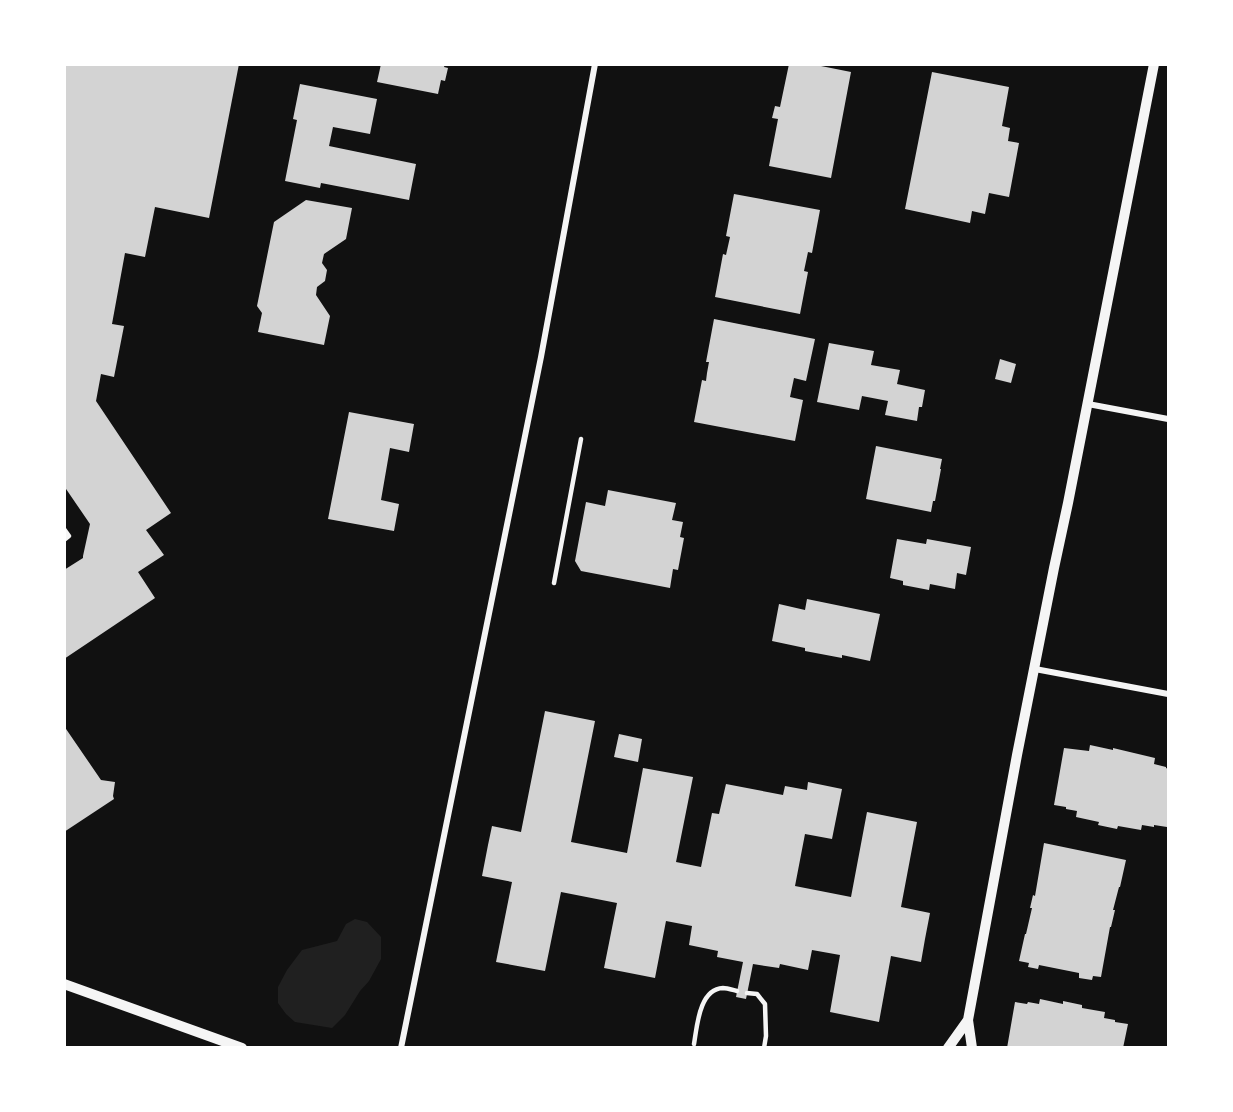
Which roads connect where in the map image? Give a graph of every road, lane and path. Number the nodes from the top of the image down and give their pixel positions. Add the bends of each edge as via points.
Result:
1 (595, 64) edge
2 (1154, 64) edge
3 (1088, 404) junction
4 (1168, 419) edge
5 (581, 439) dead end
6 (64, 529) edge
7 (64, 540) edge
8 (554, 583) dead end
9 (1035, 669) junction
10 (1168, 694) edge
11 (64, 984) edge
12 (737, 991) dead end
13 (747, 993) dead end
14 (968, 1020) junction
15 (694, 1044) dead end
16 (242, 1047) edge
17 (401, 1047) edge
18 (764, 1047) edge
19 (948, 1047) edge
20 (972, 1047) edge

1 - 17 street via 541,357
2 - 3 street
3 - 4 street
3 - 9 street
5 - 8 lane
6 - 7 lane via 69,536
9 - 10 street
9 - 14 street
11 - 16 street
12 - 15 lane via 721,988 710,993 702,1003
13 - 18 lane via 757,994 765,1004
14 - 19 street
14 - 20 street

